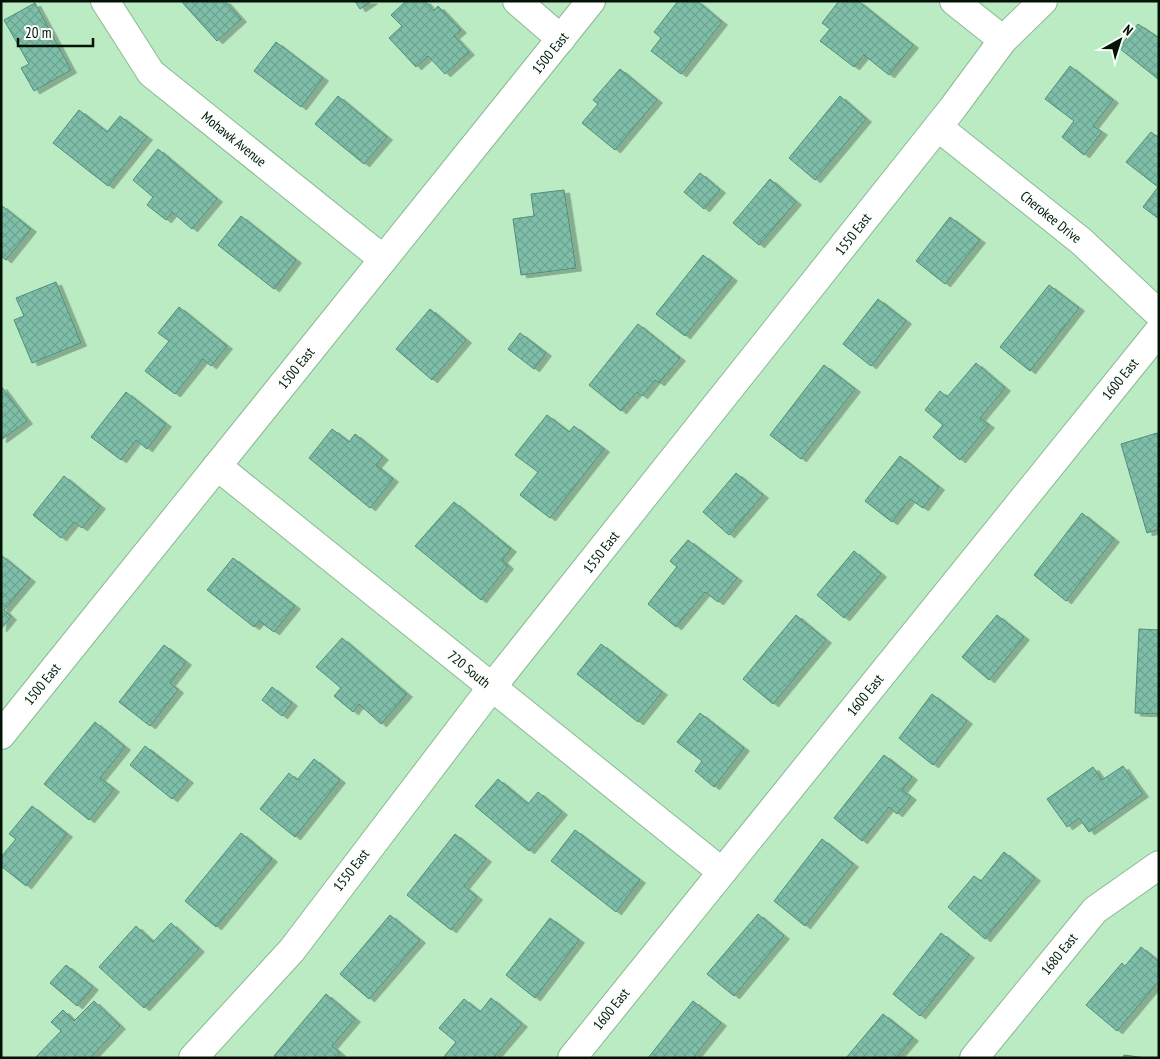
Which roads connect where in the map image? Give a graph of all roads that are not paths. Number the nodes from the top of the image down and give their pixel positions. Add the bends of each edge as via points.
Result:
1 (105, 1) edge
2 (517, 1) edge
3 (592, 1) edge
4 (954, 1) edge
5 (1042, 1) edge
6 (561, 40) junction
7 (1004, 40) junction
8 (938, 127) junction
9 (382, 259) junction
10 (1159, 314) edge
11 (1159, 331) edge
12 (217, 466) junction
13 (492, 687) junction
14 (3, 729) edge
15 (1159, 865) edge
16 (722, 872) junction
17 (193, 1058) edge
18 (572, 1058) edge
19 (974, 1058) edge

1 - 9 street, Mohawk Avenue via 152,73
2 - 6 street
3 - 6 street, 1500 East
4 - 7 street
5 - 7 street, 1550 East
6 - 9 street, 1500 East
7 - 8 street, 1550 East
8 - 10 street, Cherokee Drive via 1081,241
8 - 13 street, 1550 East
9 - 12 street, 1500 East
11 - 16 street, 1600 East
12 - 13 street, 720 South
12 - 14 street, 1500 East
13 - 16 street, 720 South
13 - 17 street, 1550 East via 292,950
15 - 19 street, 1680 East via 1095,910
16 - 18 street, 1600 East

